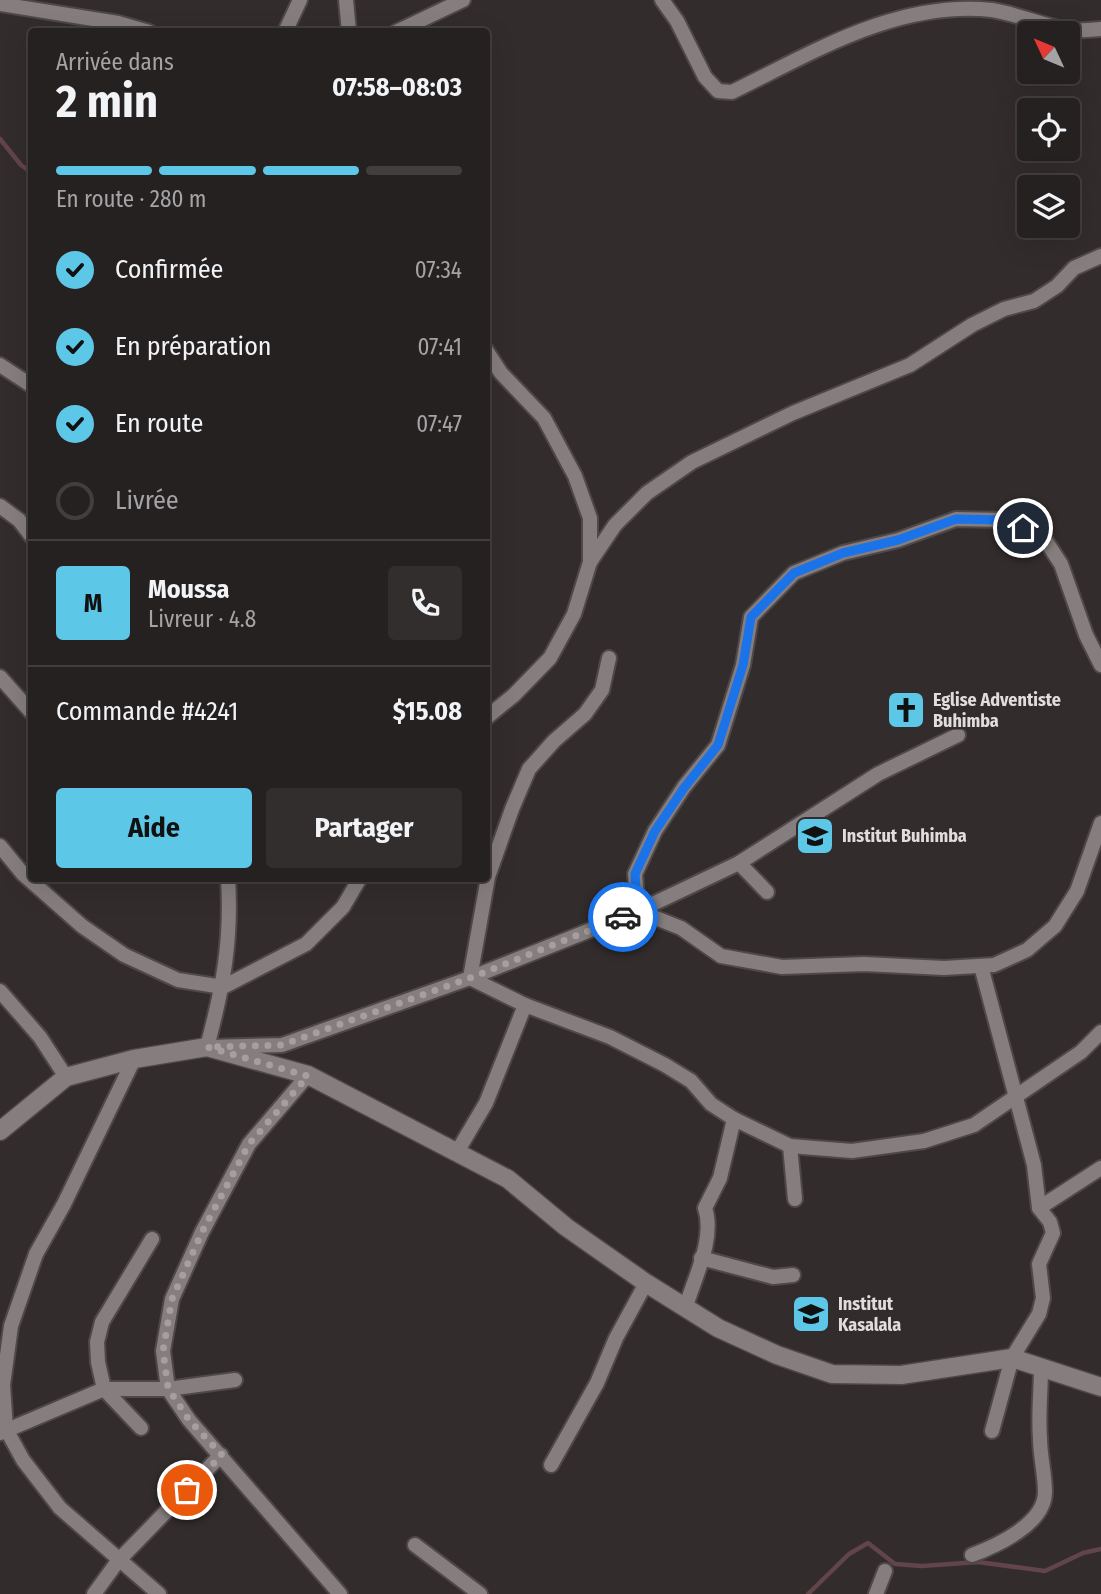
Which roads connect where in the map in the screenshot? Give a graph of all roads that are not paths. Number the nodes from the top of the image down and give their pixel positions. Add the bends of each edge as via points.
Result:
1 (300, 0) edge
2 (346, 0) edge
3 (463, 0) edge
4 (662, 0) edge
5 (1, 8) edge
6 (135, 28) edge
7 (287, 28) edge
8 (349, 28) edge
9 (404, 28) edge
10 (1101, 29) edge
11 (1101, 256) edge
12 (490, 356) edge
13 (0, 365) edge
14 (28, 383) edge
15 (0, 506) edge
16 (28, 532) edge
17 (590, 562) junction
18 (609, 658) dead end
19 (1101, 665) edge
20 (0, 677) edge
21 (28, 708) edge
22 (490, 715) edge
23 (958, 735) dead end
24 (1101, 823) edge
25 (0, 845) edge
26 (739, 863) junction
27 (27, 870) edge
28 (490, 872) edge
29 (39, 882) edge
30 (228, 882) edge
31 (358, 882) edge
32 (487, 882) edge
33 (767, 892) dead end
34 (638, 911) junction
35 (981, 966) junction
36 (470, 978) junction
37 (223, 987) junction
38 (0, 991) edge
39 (525, 1006) junction
40 (1101, 1032) edge
41 (207, 1047) junction
42 (134, 1059) junction
43 (308, 1076) junction
44 (66, 1077) junction
45 (1016, 1098) junction
46 (734, 1119) junction
47 (0, 1131) edge
48 (790, 1146) junction
49 (457, 1152) junction
50 (1101, 1168) edge
51 (795, 1199) dead end
52 (1040, 1209) junction
53 (152, 1239) dead end
54 (701, 1258) junction
55 (793, 1275) dead end
56 (646, 1283) junction
57 (686, 1306) junction
58 (1012, 1358) junction
59 (1041, 1368) junction
60 (235, 1380) dead end
61 (1101, 1387) edge
62 (168, 1388) junction
63 (104, 1389) junction
64 (141, 1428) dead end
65 (3, 1431) edge
66 (992, 1431) dead end
67 (222, 1455) junction
68 (551, 1465) dead end
69 (415, 1545) dead end
70 (972, 1555) dead end
71 (118, 1561) junction
72 (886, 1571) dead end
73 (94, 1594) edge
74 (159, 1594) edge
75 (340, 1594) edge
76 (481, 1594) edge
77 (876, 1594) edge

1 - 7 street
2 - 8 street
3 - 9 street
4 - 10 street via 705,77 718,91 732,93 853,33 902,16 962,8 992,10 1070,30
5 - 6 street
11 - 17 street via 1074,268 1034,301 972,325 910,365 793,413 692,462 647,493 615,525
12 - 17 street via 544,418 575,476 590,518
13 - 14 street
15 - 16 street
17 - 22 street via 574,614 550,658
18 - 28 street via 602,690 586,714 529,769
19 - 34 street via 1061,564 1042,536 1004,520 956,519 794,573 751,617 743,665 718,745 655,831 635,874
20 - 21 street
23 - 26 street via 878,774
24 - 35 street via 1077,891 1055,926 1027,950
25 - 27 street
26 - 33 street
26 - 34 street
29 - 37 street via 82,926 124,955 178,980
30 - 37 street via 230,927
31 - 37 street via 343,907 306,943
32 - 36 street
34 - 35 street via 681,928 722,956 782,967
34 - 36 street
35 - 45 street
36 - 39 street
36 - 41 street via 282,1045
37 - 41 street
38 - 44 street via 40,1037
39 - 46 street via 610,1037 665,1065
39 - 49 street via 486,1103
40 - 45 street via 1081,1052
41 - 42 street
41 - 43 street
42 - 44 street
42 - 65 street via 36,1254 11,1326
43 - 49 street
43 - 62 street via 249,1144 202,1232 172,1299 163,1351
44 - 47 street
45 - 48 street via 974,1125 924,1141 852,1151
45 - 52 street
46 - 48 street
46 - 54 street via 720,1178 705,1208 708,1217
48 - 51 street
49 - 56 street via 508,1179
50 - 52 street
52 - 58 street via 1053,1233 1039,1264 1043,1298 1039,1314
53 - 63 street via 102,1322 97,1362
54 - 55 street via 773,1277
54 - 57 street
56 - 57 street
56 - 68 street
57 - 58 street via 718,1328 832,1374 901,1375
58 - 59 street
58 - 66 street
59 - 61 street
59 - 70 street via 1045,1495 1030,1522 1016,1534
60 - 62 street
62 - 63 street
62 - 67 street via 189,1420
63 - 64 street
63 - 65 street
65 - 71 street via 60,1508
67 - 71 street
67 - 75 street
69 - 76 street
71 - 73 street
71 - 74 street
72 - 77 street

